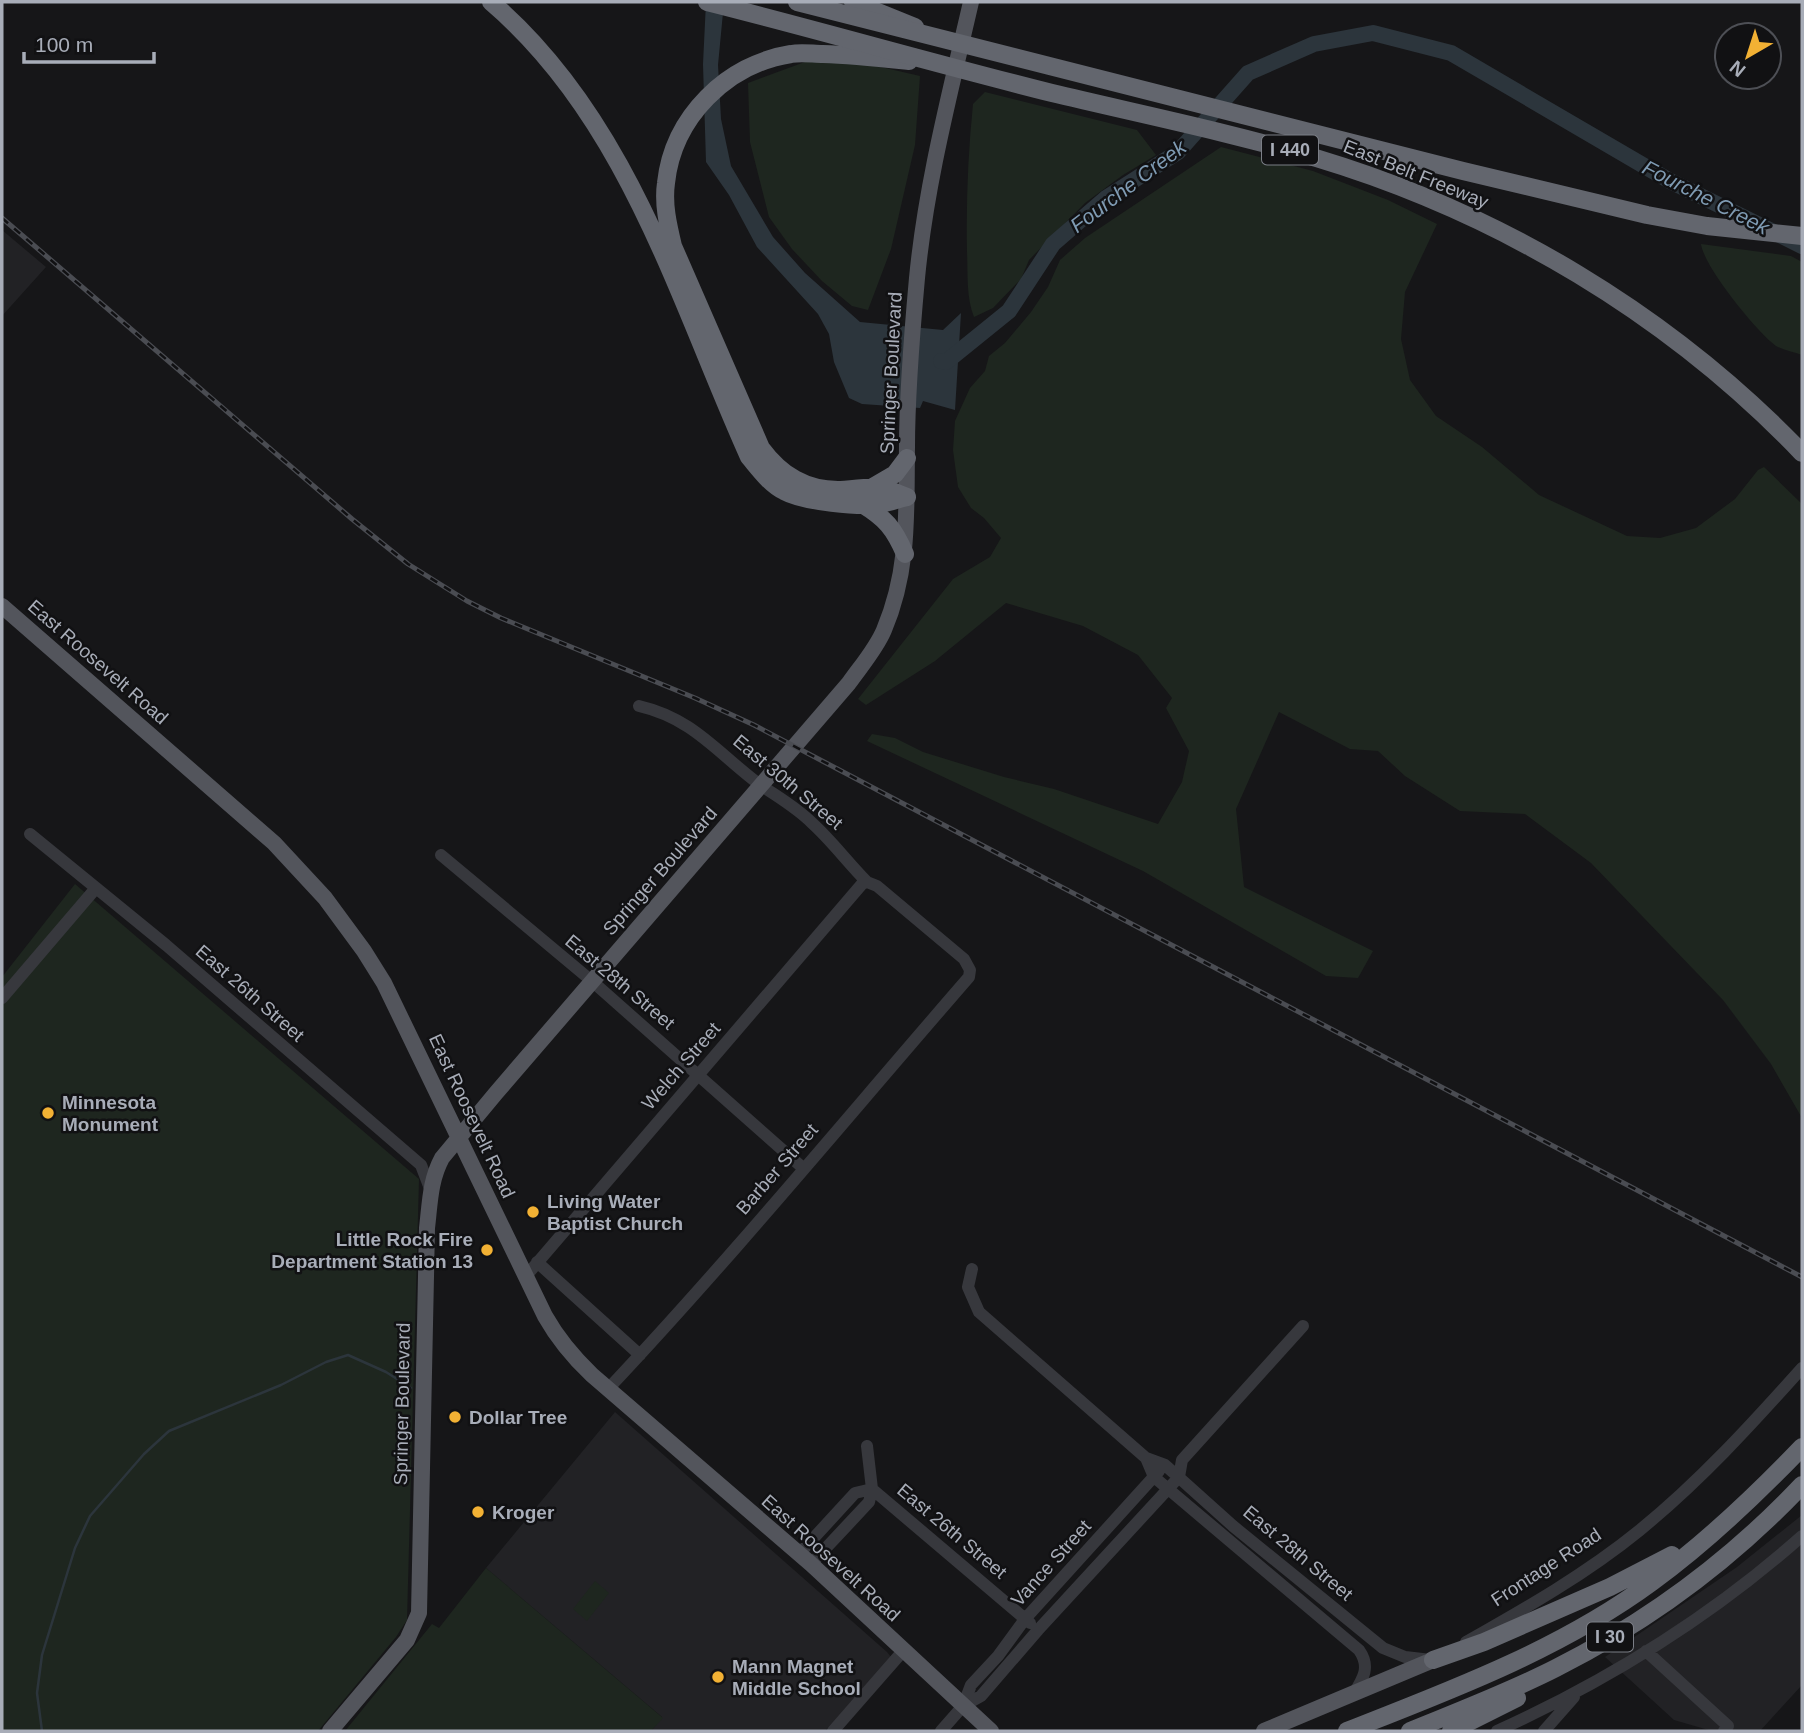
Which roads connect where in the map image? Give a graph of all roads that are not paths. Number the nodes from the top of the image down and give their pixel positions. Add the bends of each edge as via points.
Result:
1 (491, 2) edge
2 (707, 2) edge
3 (797, 2) edge
4 (853, 2) edge
5 (971, 2) edge
6 (944, 39) junction
7 (937, 63) junction
8 (1797, 234) edge
9 (907, 451) junction
10 (1802, 453) edge
11 (788, 485) junction
12 (867, 496) junction
13 (907, 496) junction
14 (905, 554) junction
15 (2, 606) edge
16 (639, 706) dead end
17 (762, 785) junction
18 (30, 834) dead end
19 (441, 855) dead end
20 (867, 882) junction
21 (96, 888) junction
22 (970, 970) joint
23 (593, 982) junction
24 (2, 998) edge
25 (699, 1076) junction
26 (459, 1137) junction
27 (803, 1168) junction
28 (431, 1191) junction
29 (537, 1262) junction
30 (972, 1269) dead end
31 (526, 1276) junction
32 (1303, 1326) dead end
33 (640, 1355) junction
34 (1802, 1368) edge
35 (608, 1389) junction
36 (866, 1446) dead end
37 (1802, 1447) edge
38 (1146, 1458) junction
39 (1182, 1460) junction
40 (1165, 1465) junction
41 (1154, 1477) junction
42 (1179, 1477) junction
43 (1802, 1485) edge
44 (872, 1489) junction
45 (1168, 1489) junction
46 (1715, 1532) junction
47 (1802, 1536) edge
48 (805, 1560) junction
49 (1026, 1619) junction
50 (1038, 1630) junction
51 (903, 1651) junction
52 (1646, 1651) junction
53 (1587, 1652) junction
54 (1433, 1660) junction
55 (1580, 1689) junction
56 (1353, 1696) junction
57 (963, 1706) junction
58 (1515, 1728) edge
59 (1726, 1729) edge
60 (330, 1731) edge
61 (833, 1731) edge
62 (941, 1731) edge
63 (991, 1731) edge
64 (1264, 1731) edge
65 (1347, 1731) edge
66 (1410, 1731) edge
67 (1451, 1731) edge
68 (1497, 1731) edge
69 (1544, 1731) edge

1 - 11 highway via 552,63 588,110 646,216 749,457 766,477
2 - 7 highway, East Belt Freeway / I 440, bridge
3 - 6 highway, East Belt Freeway / I 440, bridge
4 - 6 highway, bridge
5 - 9 main road, Springer Boulevard via 930,187 917,277
6 - 8 highway, East Belt Freeway / I 440, bridge via 1647,215
7 - 10 highway, East Belt Freeway / I 440, bridge via 1293,151 1456,210 1571,270 1667,335 1732,386
7 - 11 highway, bridge via 793,53 759,62 734,74 706,98 672,151 665,211 673,246 761,448
9 - 12 highway via 895,474
9 - 13 main road, Springer Boulevard
11 - 12 highway via 818,502
12 - 13 highway via 879,504
12 - 14 highway via 896,533
13 - 14 main road, Springer Boulevard
14 - 17 main road, Springer Boulevard via 892,607 877,642 849,683
15 - 26 main road, East Roosevelt Road via 274,843 325,898 391,995
16 - 17 street, East 30th Street via 667,714 701,734
17 - 20 street, East 30th Street via 810,820
17 - 23 main road, Springer Boulevard
18 - 21 street, East 26th Street
19 - 23 street, East 28th Street
20 - 22 street, East 30th Street via 964,959
20 - 25 street, Welch Street
21 - 24 street
21 - 28 street, East 26th Street via 421,1165
22 - 27 street, Barber Street via 969,977
23 - 25 street, East 28th Street
23 - 26 main road, Springer Boulevard
25 - 27 street, East 28th Street
25 - 29 street, Welch Street
26 - 28 main road, Springer Boulevard via 437,1168
26 - 31 main road, East Roosevelt Road
27 - 33 street, Barber Street
28 - 60 main road, Springer Boulevard via 419,1613 407,1640
29 - 31 street, Welch Street
29 - 33 street
30 - 38 street, East 28th Street via 968,1287 979,1312
31 - 35 main road, East Roosevelt Road via 556,1336
32 - 39 street
33 - 35 street, Barber Street
34 - 54 street, Frontage Road via 1716,1462 1638,1531 1550,1593
35 - 48 main road, East Roosevelt Road
36 - 44 street
37 - 46 highway, I 30
38 - 40 street, East 28th Street
38 - 41 street, East 28th Street
39 - 40 street
39 - 42 street
40 - 41 street, Vance Street
40 - 42 street, East 28th Street
41 - 45 street, East 28th Street
41 - 49 street, Vance Street
42 - 45 street, Vance Street
42 - 54 street, East 28th Street via 1373,1641 1394,1653
43 - 53 highway, I 30 via 1711,1569
44 - 48 street via 869,1502
44 - 49 street, East 26th Street
45 - 50 street, Vance Street
45 - 56 street, East 28th Street via 1359,1650 1366,1666
46 - 54 highway via 1610,1587 1484,1643
46 - 65 highway, I 30 via 1651,1583 1566,1634 1479,1678
47 - 52 street via 1745,1583
48 - 51 main road, East Roosevelt Road
49 - 50 street, East 26th Street
49 - 57 street, Vance Street via 971,1685
50 - 57 street, Vance Street via 981,1696
51 - 57 main road, East Roosevelt Road
51 - 61 street
52 - 55 street
52 - 59 street
53 - 66 highway, I 30
53 - 67 highway via 1521,1695
54 - 56 main road, Frontage Road
55 - 58 street
55 - 69 street
56 - 64 main road, Frontage Road
57 - 62 street, Vance Street
57 - 63 main road, East Roosevelt Road
58 - 68 street

